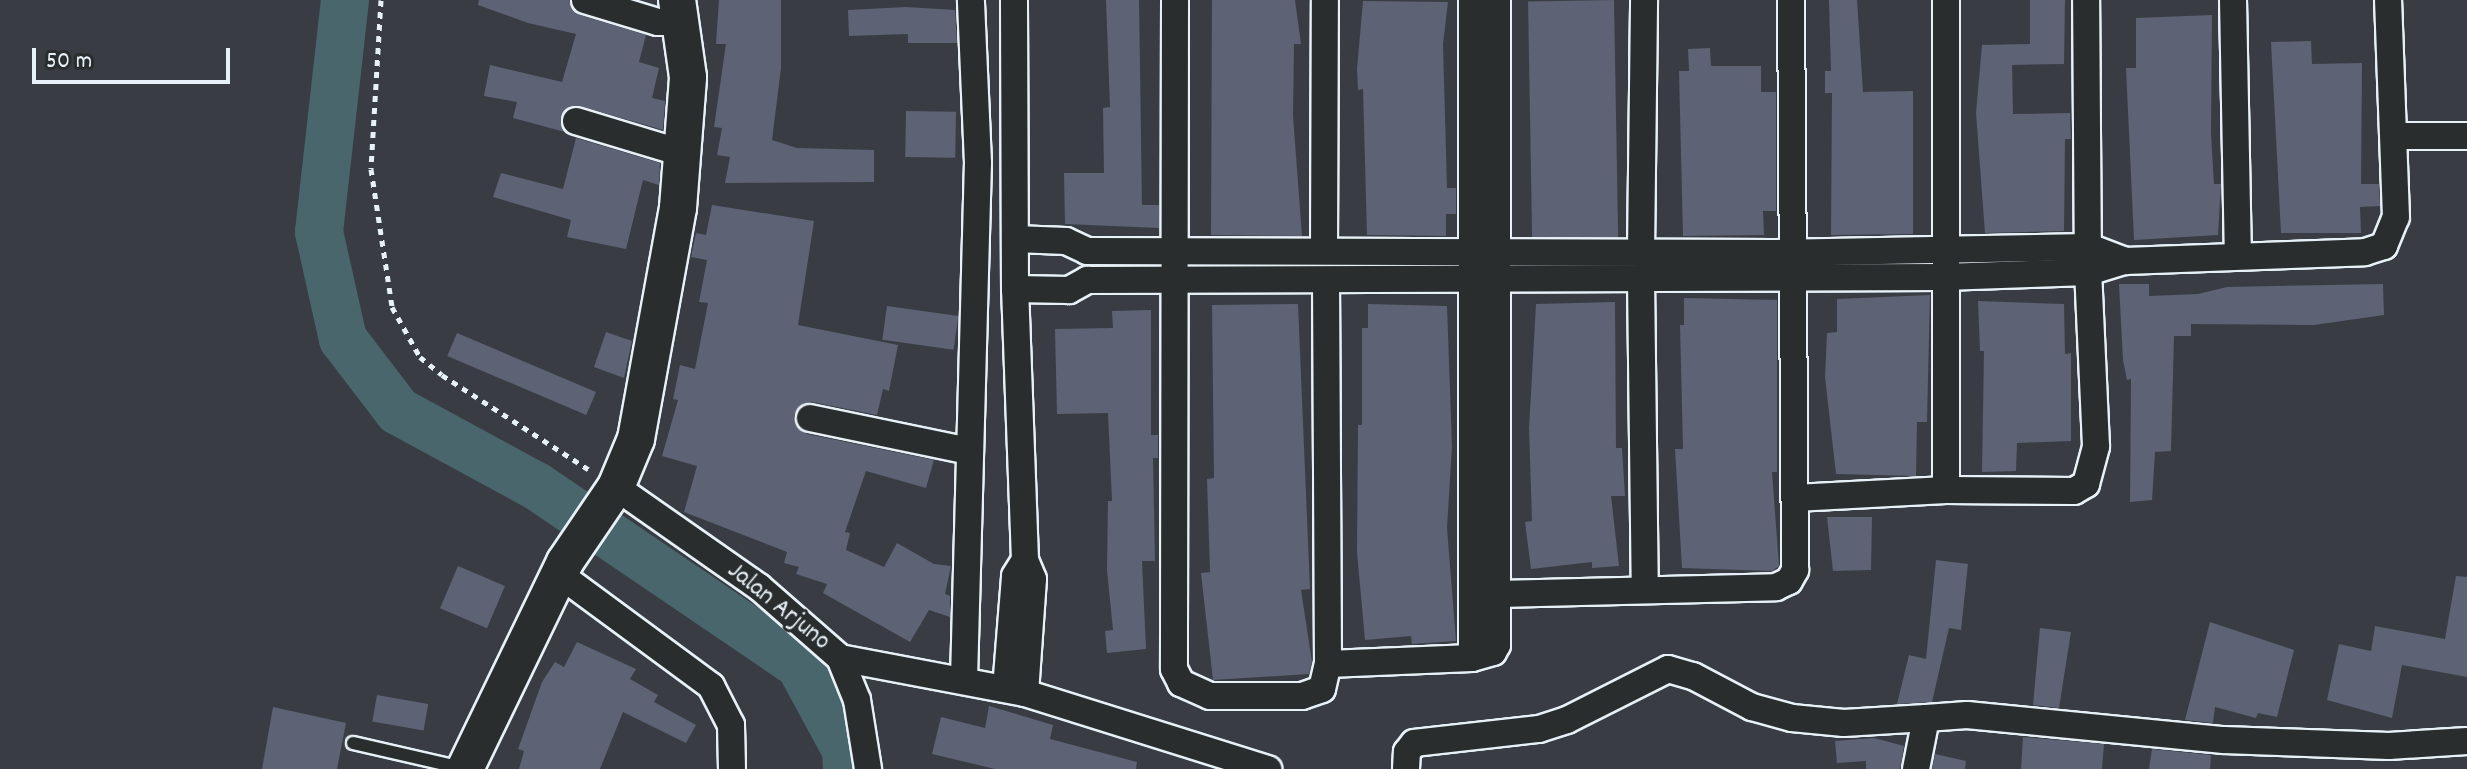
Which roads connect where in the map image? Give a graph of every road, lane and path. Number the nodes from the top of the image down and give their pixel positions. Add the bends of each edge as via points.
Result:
1 (381, 0) edge
2 (585, 0) edge
3 (971, 0) edge
4 (1014, 0) edge
5 (1175, 0) edge
6 (1325, 0) edge
7 (1472, 0) edge
8 (1497, 0) edge
9 (1644, 0) edge
10 (1791, 0) edge
11 (1946, 0) edge
12 (2086, 0) edge
13 (2233, 0) edge
14 (2388, 0) edge
15 (680, 11) edge
16 (576, 121) dead end
17 (2395, 136) junction
18 (2467, 136) edge
19 (682, 153) junction
20 (1015, 239) junction
21 (1943, 250) junction
22 (1087, 251) junction
23 (1174, 251) junction
24 (1324, 251) junction
25 (1483, 251) junction
26 (2238, 255) junction
27 (2088, 260) junction
28 (1641, 265) junction
29 (1790, 265) junction
30 (1943, 277) junction
31 (1087, 280) junction
32 (1326, 280) junction
33 (1483, 280) junction
34 (1174, 282) junction
35 (1015, 289) junction
36 (810, 418) dead end
37 (970, 451) junction
38 (1946, 490) junction
39 (612, 493) junction
40 (1795, 498) junction
41 (562, 568) junction
42 (1645, 588) junction
43 (1498, 594) junction
44 (840, 658) junction
45 (1472, 658) junction
46 (1328, 664) junction
47 (964, 679) junction
48 (1016, 691) junction
49 (1926, 718) junction
50 (2467, 741) edge
51 (353, 743) dead end
52 (465, 769) edge
53 (732, 769) edge
54 (868, 769) edge
55 (1268, 769) edge
56 (1406, 769) edge
57 (1916, 769) edge

1 - 39 path via 371,169 392,307 406,336 442,375
2 - 15 street via 658,22
3 - 37 street via 978,163
4 - 20 street
5 - 23 street
6 - 24 street
7 - 25 street
8 - 25 street
9 - 28 street
10 - 29 street
11 - 21 street
12 - 27 street
13 - 26 street
14 - 17 street
15 - 19 street via 688,77
16 - 19 street
17 - 18 street
17 - 26 street via 2396,217 2384,246 2365,252
19 - 39 street via 678,208 643,408 636,439
20 - 22 street via 1066,241
20 - 35 street
21 - 27 street
21 - 29 street
21 - 30 street
22 - 23 street
22 - 31 street
23 - 24 street
23 - 34 street
24 - 25 street
25 - 28 street
25 - 33 street
26 - 27 street
27 - 30 street
27 - 38 street via 2096,446 2086,484 2074,491
28 - 29 street
28 - 33 street
28 - 42 street
29 - 30 street
29 - 40 street
30 - 38 street
31 - 34 street
31 - 35 street via 1069,290
32 - 33 street
32 - 34 street
32 - 46 street
33 - 43 street
33 - 45 street
34 - 46 street via 1174,669 1195,693 1302,696 1322,689
35 - 48 street via 1025,560 1015,576
36 - 37 street
37 - 47 street
38 - 40 street
39 - 41 street
39 - 44 street, Jalan Arjuno via 759,587
40 - 42 street via 1795,570 1789,581 1776,587
41 - 52 street
41 - 53 street via 711,686 731,725
42 - 43 street
43 - 45 street via 1497,645 1493,652
44 - 47 street, Jalan Arjuno
44 - 54 street via 857,700
45 - 46 street
47 - 48 street, Jalan Arjuno
48 - 55 street, Jalan Arjuno
49 - 50 street via 2004,717 2224,740 2389,746
49 - 56 street via 1844,723 1792,718 1752,707 1668,669 1539,729 1414,743 1407,752
49 - 57 street
51 - 52 lane

